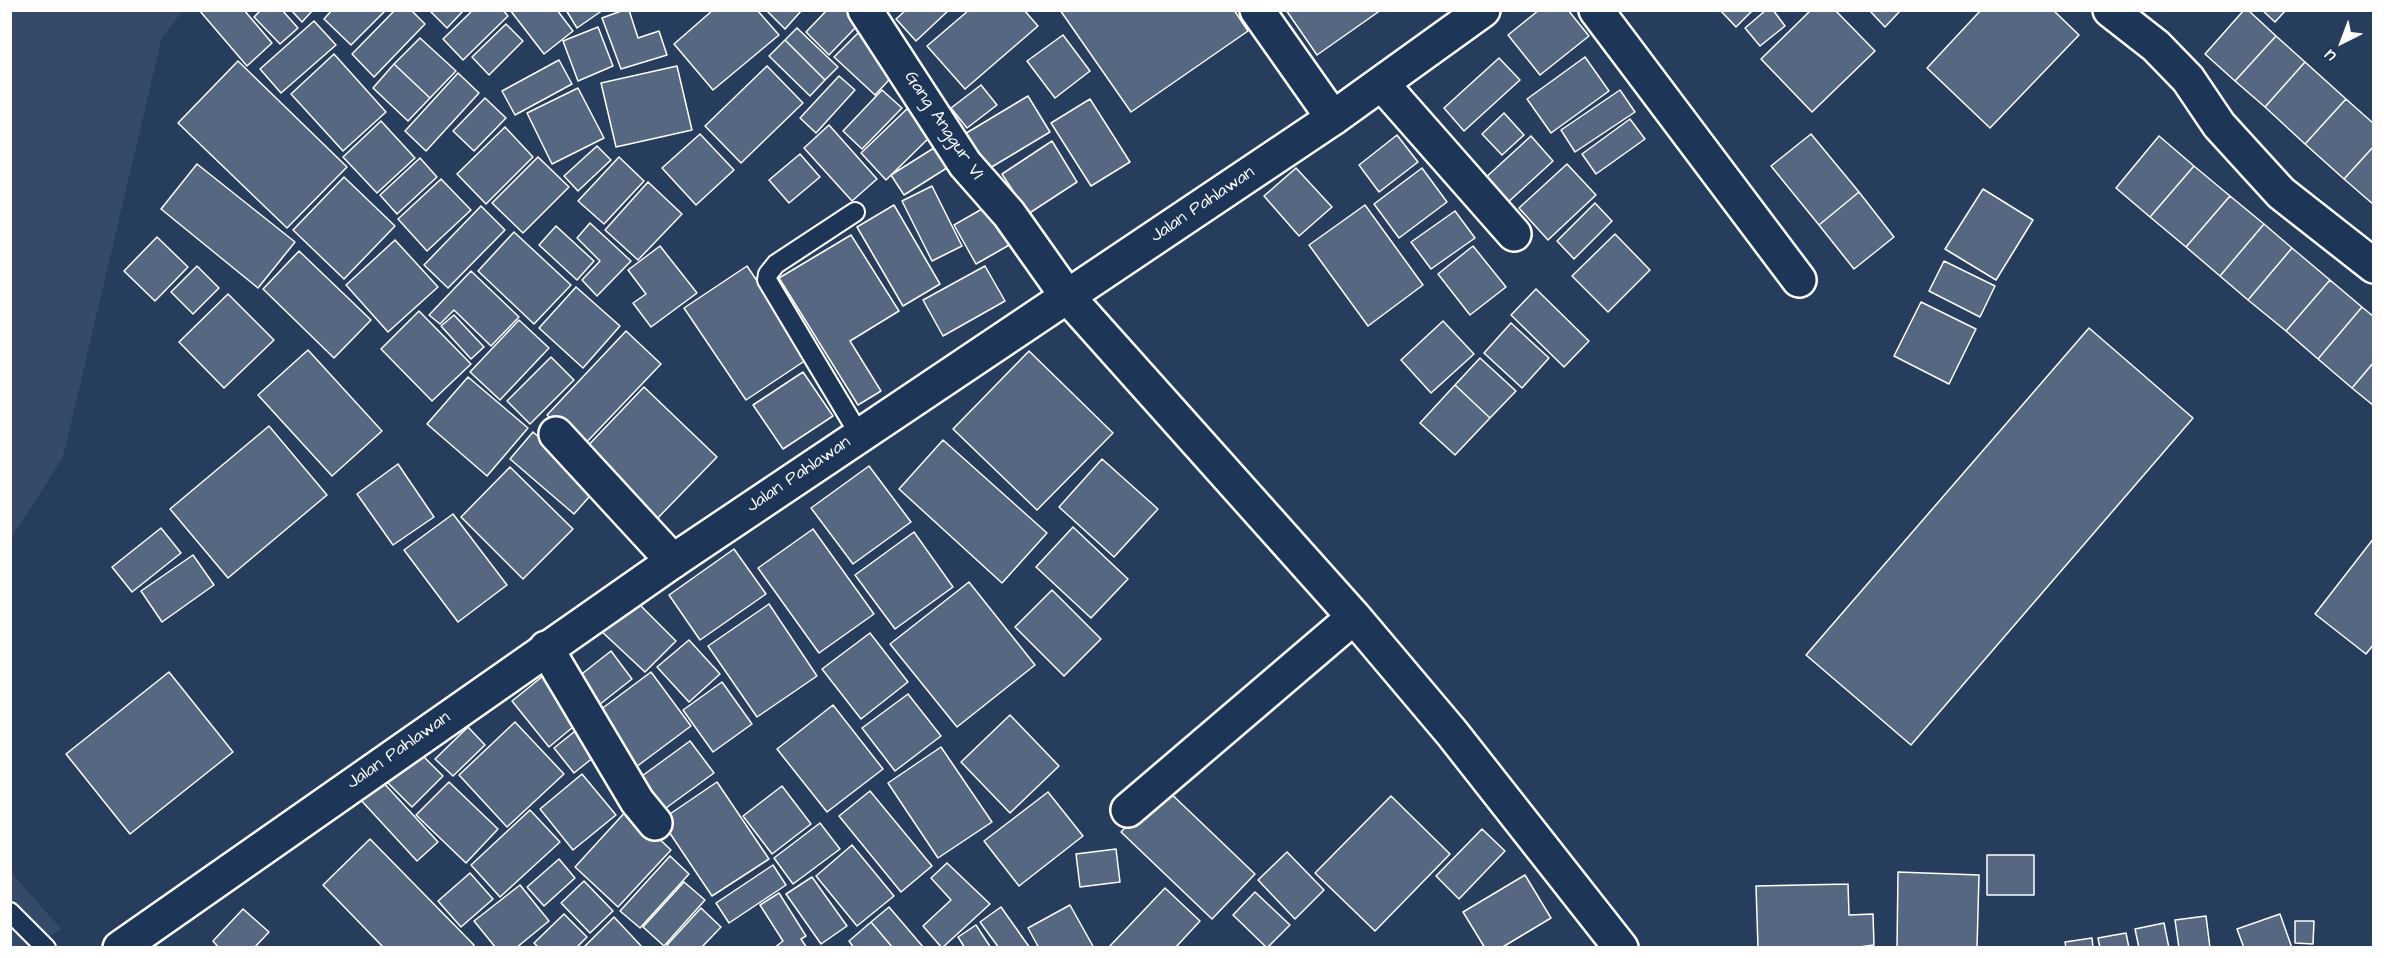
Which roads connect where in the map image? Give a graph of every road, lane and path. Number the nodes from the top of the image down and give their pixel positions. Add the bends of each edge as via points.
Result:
1 (865, 10) edge
2 (1257, 10) edge
3 (1596, 10) edge
4 (2110, 10) edge
5 (1476, 13) edge
6 (1382, 84) junction
7 (1333, 118) junction
8 (855, 212) dead end
9 (1514, 234) dead end
10 (2373, 266) edge
11 (1799, 280) dead end
12 (1067, 296) junction
13 (556, 434) dead end
14 (859, 434) junction
15 (673, 561) junction
16 (1354, 617) junction
17 (546, 648) junction
18 (1128, 810) dead end
19 (655, 823) dead end
20 (10, 912) edge
21 (46, 948) edge
22 (120, 948) edge
23 (1621, 948) edge

1 - 12 street, Gang Anggur VI via 965,164 1010,214
2 - 7 street
3 - 11 street
4 - 10 street via 2156,46 2188,79 2219,125 2281,193
5 - 6 street, Jalan Pahlawan
6 - 7 street, Jalan Pahlawan
6 - 9 street
7 - 12 street, Jalan Pahlawan
8 - 14 lane via 777,264 767,280
12 - 14 street, Jalan Pahlawan
12 - 16 street, Gang Anggur VI
13 - 15 street
14 - 15 street, Jalan Pahlawan
15 - 17 street, Jalan Pahlawan
16 - 18 street
16 - 23 street, Gang Anggur VI via 1452,733
17 - 19 street via 637,801
17 - 22 street, Jalan Pahlawan
20 - 21 lane

